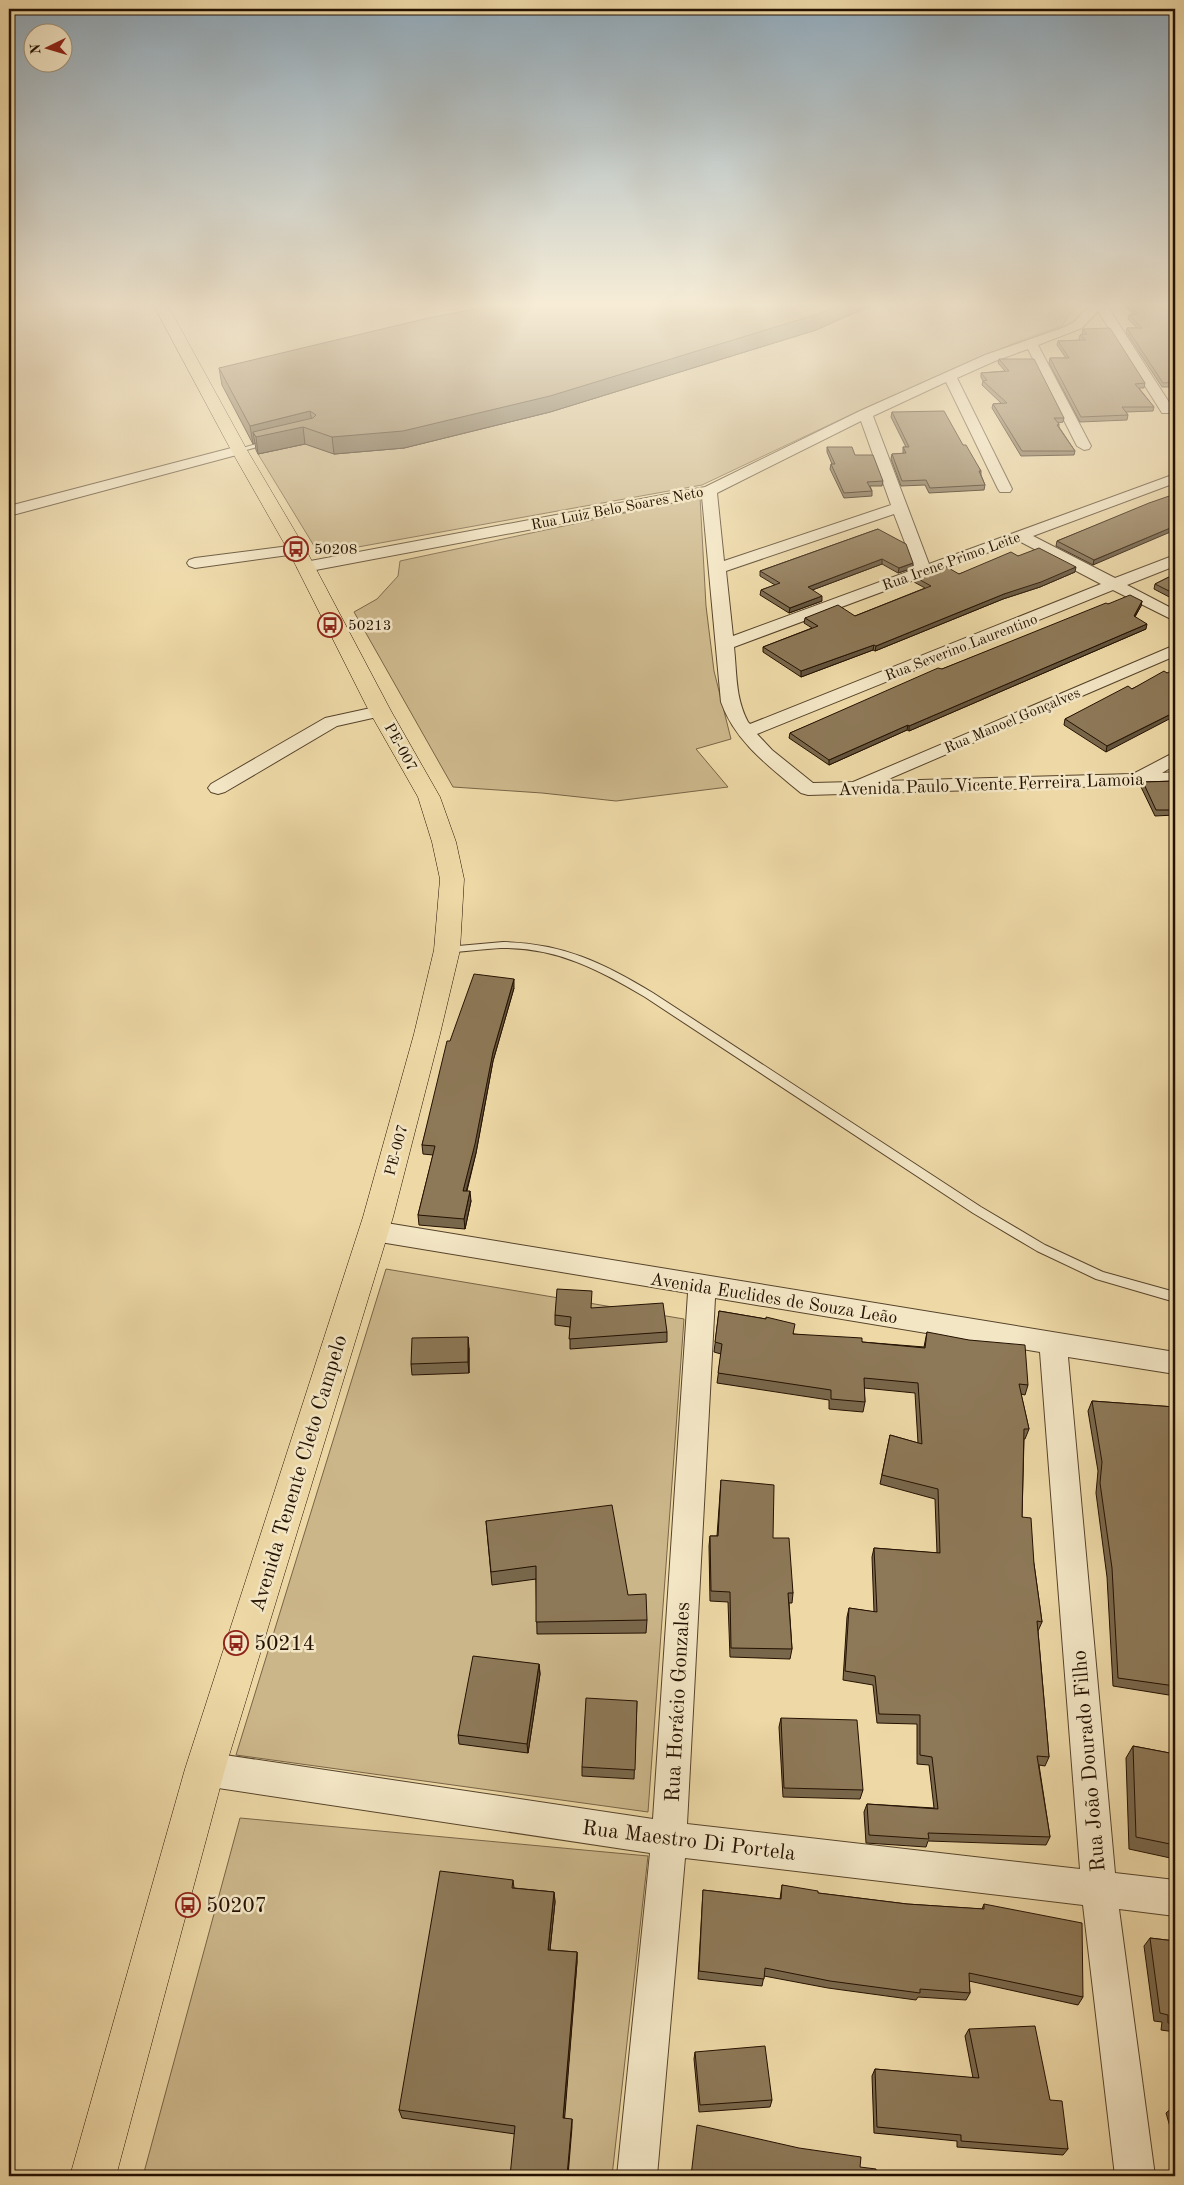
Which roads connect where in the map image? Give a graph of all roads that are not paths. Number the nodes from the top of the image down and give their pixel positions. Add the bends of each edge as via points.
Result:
1 (215, 406) edge
2 (883, 406) edge
3 (965, 406) edge
4 (1063, 406) edge
5 (1164, 406) edge
6 (1167, 410) dead end
7 (865, 414) junction
8 (276, 441) edge
9 (1084, 446) dead end
10 (239, 450) junction
11 (1175, 478) edge
12 (1005, 489) dead end
13 (709, 491) junction
14 (899, 506) junction
15 (9, 511) edge
16 (1021, 536) junction
17 (301, 559) junction
18 (1175, 560) edge
19 (195, 563) dead end
20 (716, 569) junction
21 (923, 570) junction
22 (1117, 585) junction
23 (1175, 616) edge
24 (726, 644) junction
25 (1175, 650) edge
26 (380, 711) junction
27 (746, 732) junction
28 (1175, 758) edge
29 (1175, 778) edge
30 (1133, 780) junction
31 (218, 788) dead end
32 (848, 789) junction
33 (447, 950) junction
34 (374, 1231) junction
35 (702, 1287) junction
36 (1175, 1297) edge
37 (1053, 1344) junction
38 (1175, 1363) edge
39 (205, 1770) junction
40 (669, 1839) junction
41 (1099, 1889) junction
42 (1175, 1898) edge
43 (93, 2176) edge
44 (637, 2176) edge
45 (1135, 2176) edge

1 - 10 main road, PE-007 / PE-007
2 - 7 street, Rua Luiz Belo Soares Neto
3 - 12 street
4 - 9 street
5 - 6 street
7 - 13 street, Rua Luiz Belo Soares Neto
7 - 14 street
8 - 10 lane
10 - 15 street
10 - 17 main road, PE-007 / PE-007
11 - 16 street, Rua Irene Primo Leite
13 - 17 street, Rua Luiz Belo Soares Neto
13 - 20 street
14 - 20 street
14 - 21 street
16 - 21 street, Rua Irene Primo Leite
16 - 22 street
17 - 19 street, Rua Luiz Belo Soares Neto
17 - 26 main road, PE-007 / PE-007
18 - 22 street, Rua Severino Laurentino
20 - 24 street
21 - 24 street, Rua Irene Primo Leite
22 - 23 street
22 - 27 street, Rua Severino Laurentino
24 - 27 street via 729,698
25 - 32 street, Rua Manoel Gonçalves
26 - 31 street via 331,722
26 - 33 main road, PE-007 / PE-007 via 429,797 444,842 452,880
27 - 32 street, Avenida Paulo Vicente Ferreira Lamoia via 771,759 808,789
28 - 30 street
29 - 30 street, Avenida Paulo Vicente Ferreira Lamoia
30 - 32 street, Avenida Paulo Vicente Ferreira Lamoia
33 - 34 main road, PE-007 / PE-007
33 - 36 lane via 511,945 546,947 602,966 977,1210 1041,1248 1100,1276
34 - 35 street, Avenida Euclides de Souza Leão
34 - 39 main road, Avenida Tenente Cleto Campelo / PE-007
35 - 37 street, Avenida Euclides de Souza Leão
35 - 40 street, Rua Horácio Gonzales
37 - 38 street, Avenida Euclides de Souza Leão
37 - 41 street, Rua João Dourado Filho
39 - 40 street, Rua Maestro Di Portela
39 - 43 main road, Avenida Tenente Cleto Campelo / PE-007
40 - 41 street, Rua Maestro Di Portela
40 - 44 street, Rua Horácio Gonzales
41 - 42 street, Rua Maestro Di Portela
41 - 45 street, Rua João Dourado Filho

